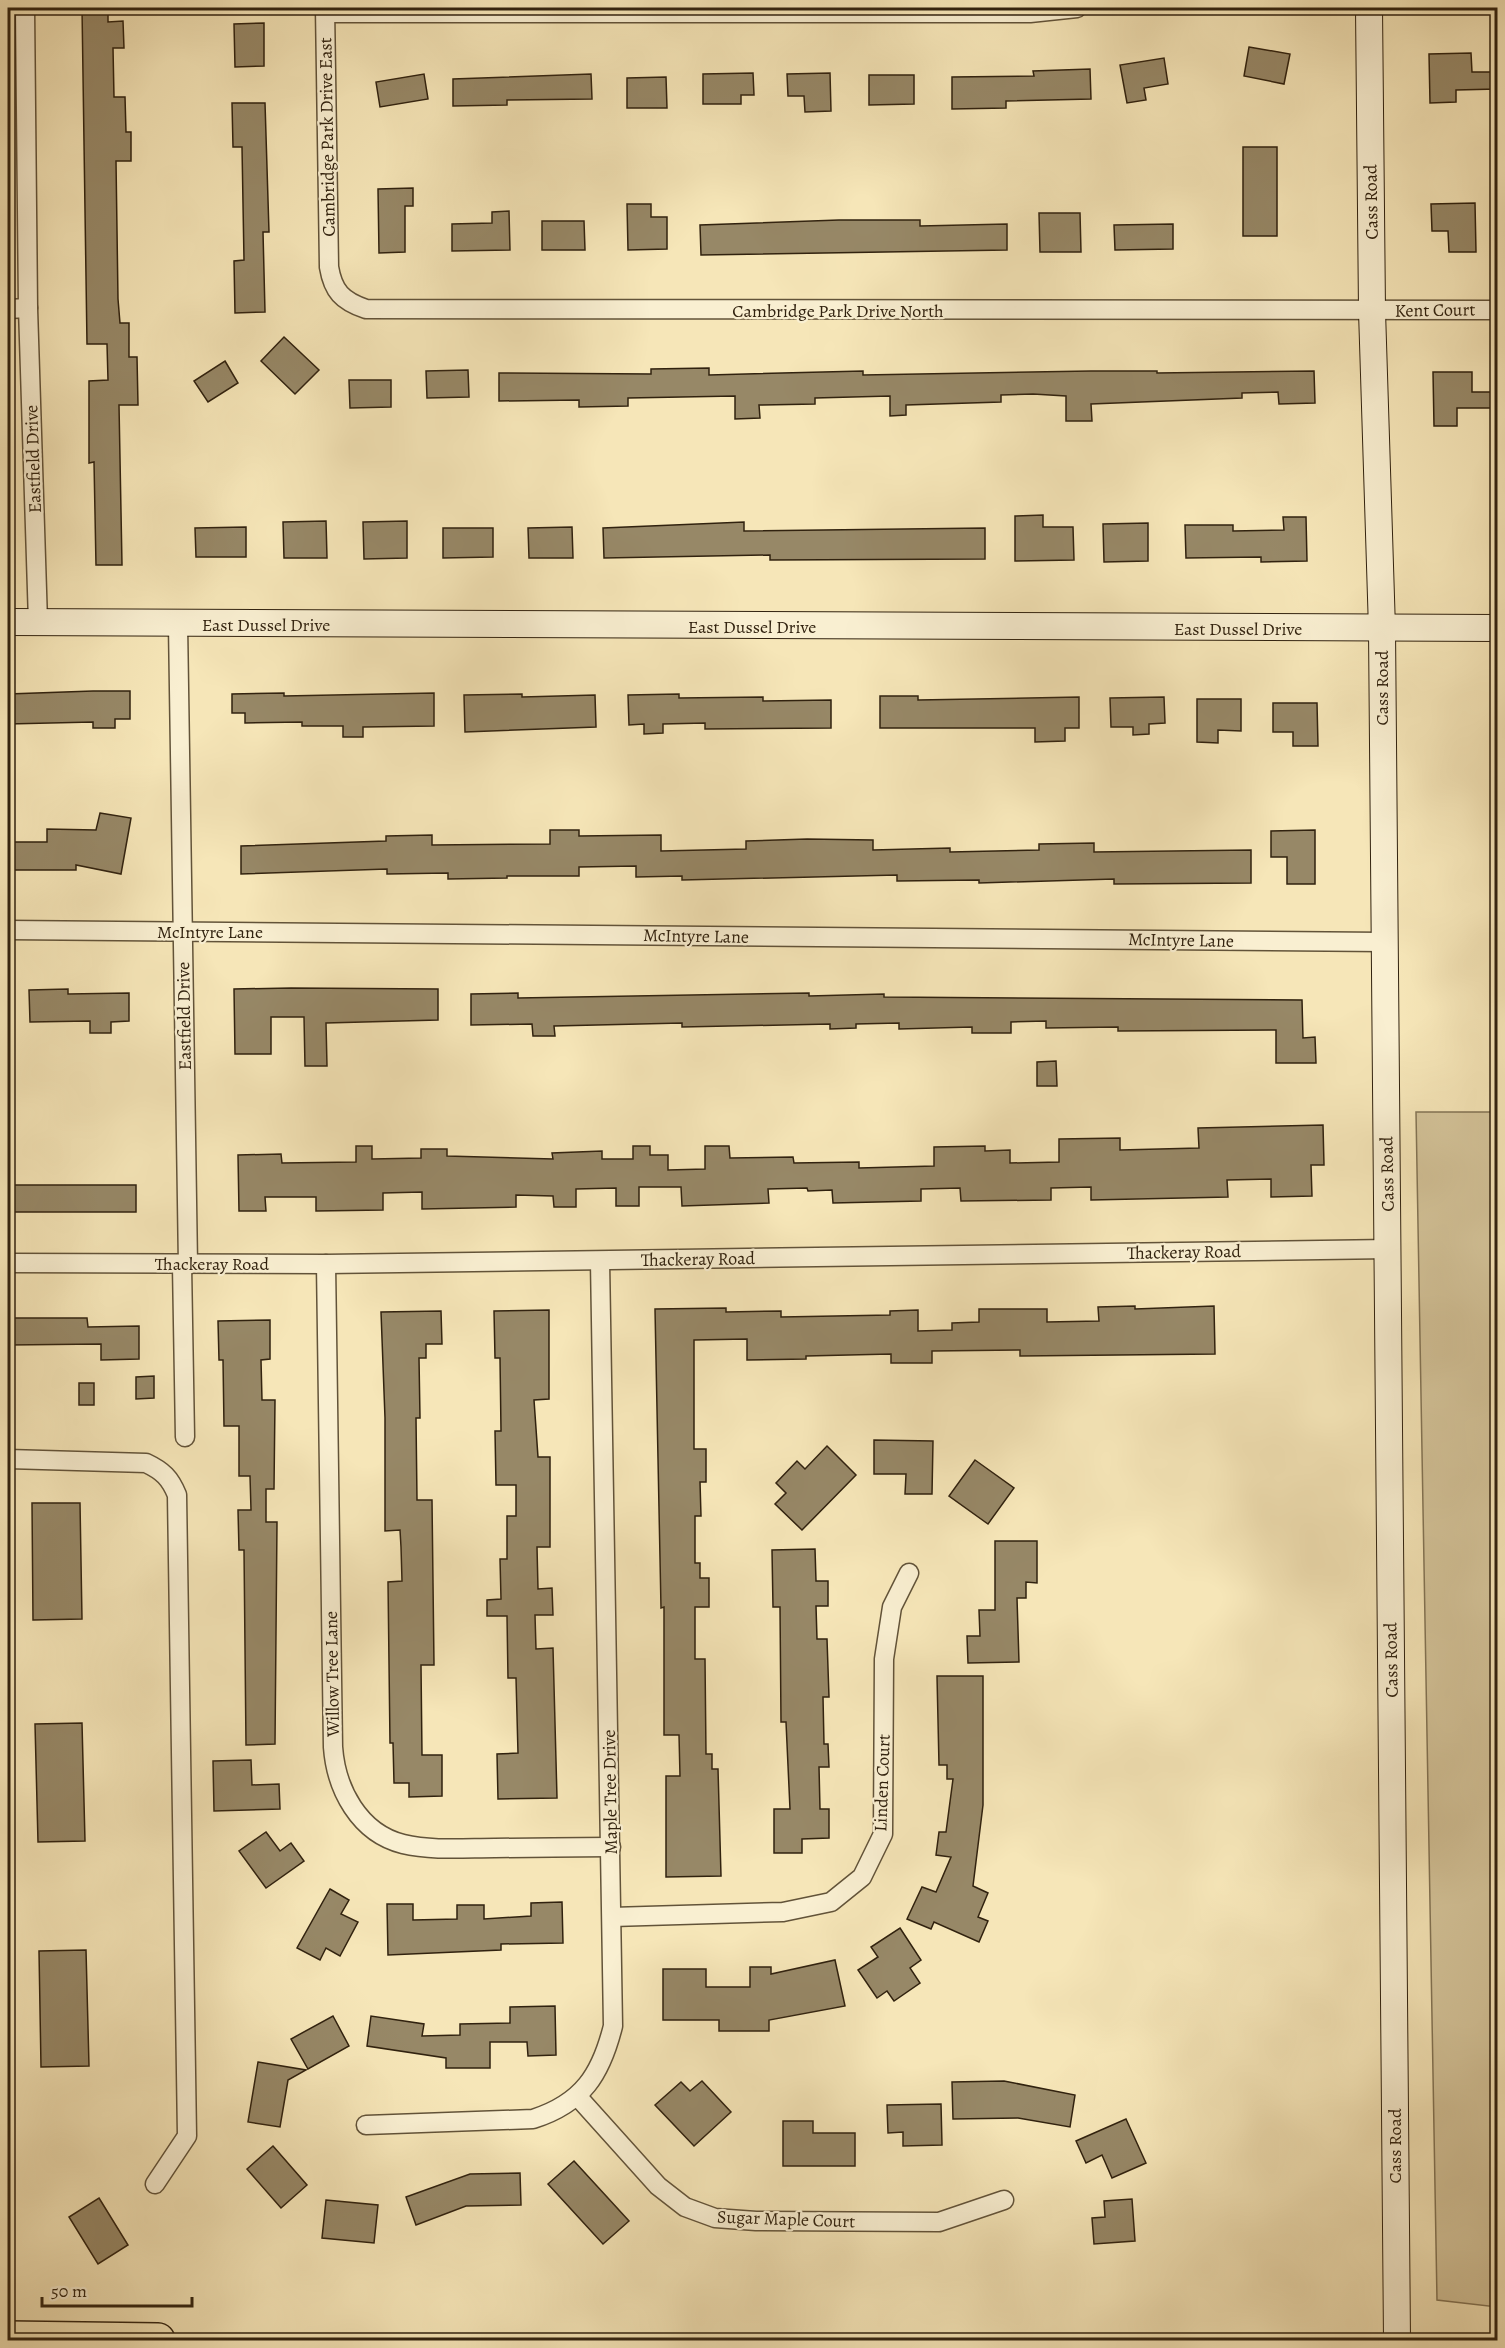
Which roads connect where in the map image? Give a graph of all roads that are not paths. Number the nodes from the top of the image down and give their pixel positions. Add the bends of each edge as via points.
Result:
1 (25, 8) edge
2 (1077, 8) edge
3 (1369, 8) edge
4 (325, 10) edge
5 (328, 267) joint
6 (8, 309) edge
7 (28, 309) junction
8 (1497, 310) edge
9 (1372, 311) junction
10 (8, 622) edge
11 (38, 622) junction
12 (178, 624) junction
13 (1497, 628) edge
14 (1382, 629) junction
15 (8, 930) edge
16 (183, 931) junction
17 (1383, 942) junction
18 (1389, 1249) junction
19 (600, 1261) junction
20 (8, 1263) edge
21 (326, 1264) junction
22 (185, 1265) junction
23 (185, 1437) dead end
24 (8, 1459) edge
25 (909, 1573) dead end
26 (611, 1847) junction
27 (612, 1917) junction
28 (578, 2097) junction
29 (366, 2126) dead end
30 (155, 2184) dead end
31 (1004, 2200) dead end
32 (8, 2338) edge
33 (158, 2340) edge
34 (1397, 2340) edge

1 - 7 street, Eastfield Drive
2 - 4 street via 1030,13
3 - 9 street, Cass Road
4 - 5 street, Cambridge Park Drive East
5 - 9 street, Cambridge Park Drive North via 332,285 350,304 383,311
6 - 7 street
7 - 11 street, Eastfield Drive
8 - 9 street, Kent Court
9 - 14 street, Cass Road
10 - 11 street, East Dussel Drive
11 - 12 street, East Dussel Drive
12 - 14 street, East Dussel Drive
12 - 16 street, Eastfield Drive
13 - 14 street, East Dussel Drive
14 - 17 street, Cass Road
15 - 16 street, McIntyre Lane
16 - 17 street, McIntyre Lane
16 - 22 street, Eastfield Drive
17 - 18 street, Cass Road
18 - 19 street, Thackeray Road
18 - 34 street, Cass Road
19 - 21 street, Thackeray Road
19 - 26 street, Maple Tree Drive
20 - 22 street, Thackeray Road
21 - 22 street, Thackeray Road
21 - 26 street, Willow Tree Lane via 333,1747 340,1788 356,1814 380,1834 403,1844 442,1848
22 - 23 street, Eastfield Drive
24 - 30 street via 146,1463 171,1480 177,1495 187,2136
25 - 27 street, Linden Court via 892,1608 884,1659 883,1834 862,1877 831,1902 783,1912
26 - 27 street, Maple Tree Drive
27 - 28 street, Maple Tree Drive via 613,2026 600,2068
28 - 29 street, Maple Tree Drive via 551,2113 533,2118
28 - 31 street, Sugar Maple Court via 658,2186 685,2207 715,2218 939,2222
32 - 33 highway

